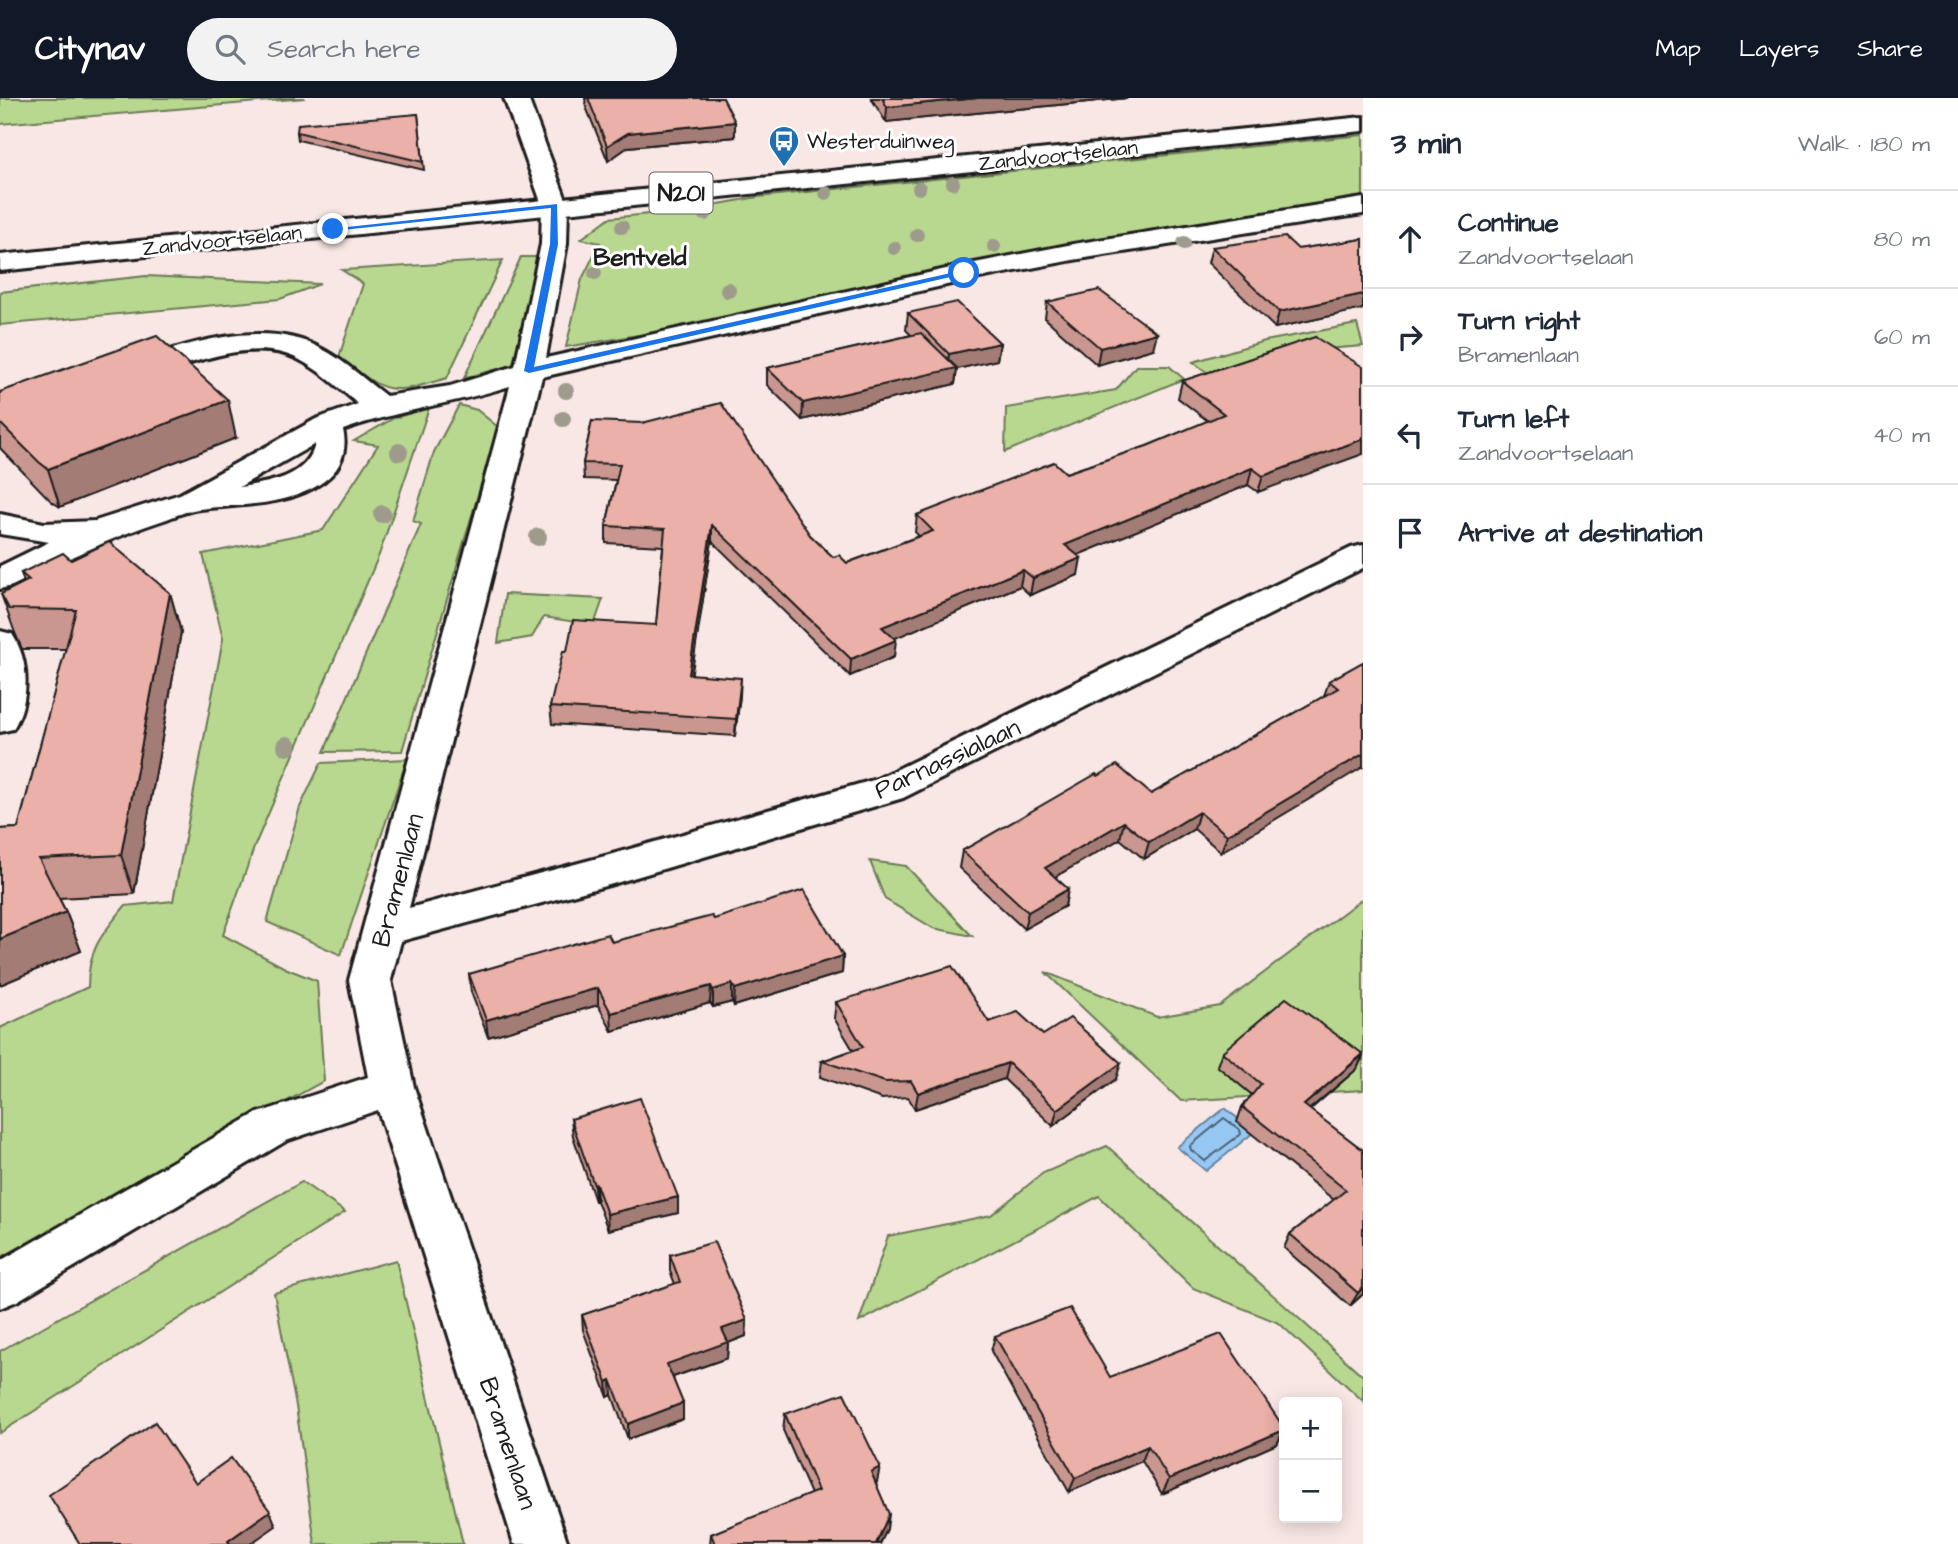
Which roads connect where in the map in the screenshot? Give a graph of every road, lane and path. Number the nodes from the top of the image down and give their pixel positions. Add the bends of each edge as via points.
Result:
1 (516, 98) edge
2 (1363, 124) edge
3 (555, 205) junction
4 (1363, 206) edge
5 (0, 263) edge
6 (529, 371) junction
7 (110, 381) edge
8 (380, 406) junction
9 (0, 524) edge
10 (105, 528) junction
11 (1363, 555) edge
12 (0, 559) edge
13 (35, 562) junction
14 (0, 579) edge
15 (0, 642) edge
16 (0, 720) edge
17 (384, 930) junction
18 (392, 1087) junction
19 (0, 1286) edge
20 (541, 1544) edge

1 - 3 street
2 - 3 street, Zandvoortselaan / N201
3 - 5 street, Zandvoortselaan / N201
3 - 6 street, Bramenlaan via 554,244
4 - 6 street via 964,273
6 - 8 street via 454,394
6 - 17 street, Bramenlaan
7 - 8 street via 217,344 260,343 304,350
8 - 10 street via 327,425 330,448 321,467 286,490 191,501
9 - 10 street via 44,533
10 - 13 street
11 - 17 street, Parnassialaan via 890,789
12 - 13 street
13 - 14 street
15 - 16 street via 8,670 8,694
17 - 18 street, Bramenlaan via 370,980
18 - 19 street via 271,1127
18 - 20 street, Bramenlaan

